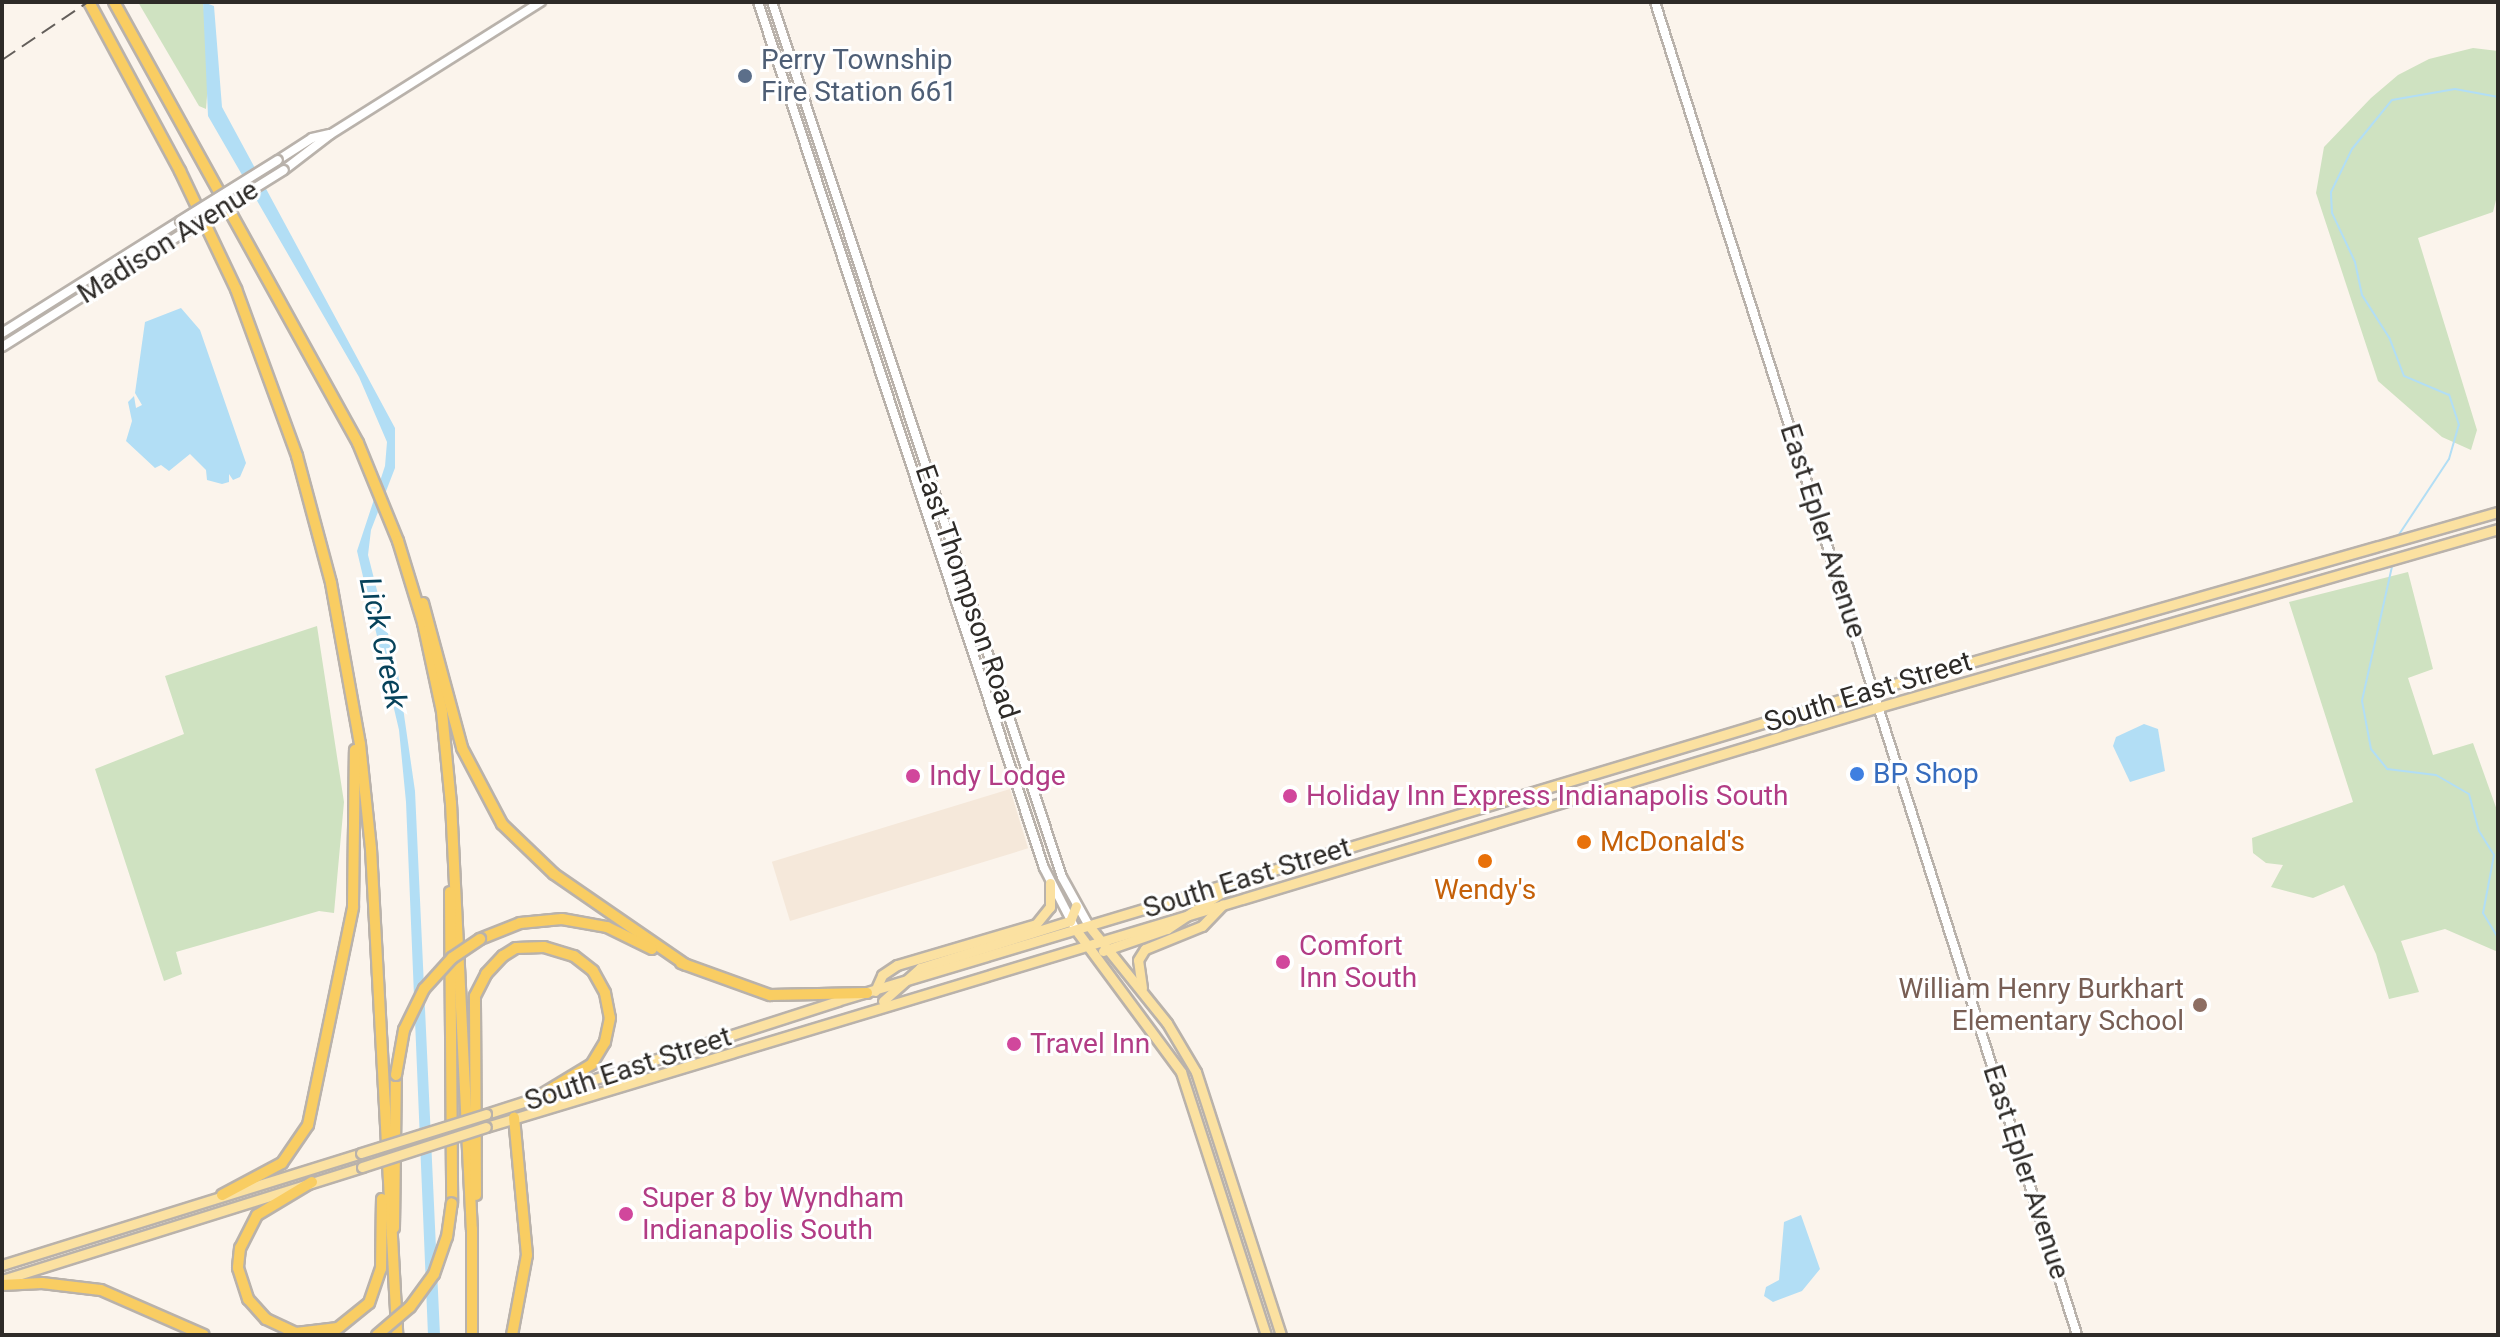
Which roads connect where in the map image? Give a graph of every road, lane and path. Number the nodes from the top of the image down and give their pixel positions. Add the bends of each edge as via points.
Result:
1 (89, 2) edge
2 (114, 2) edge
3 (541, 2) edge
4 (758, 2) edge
5 (772, 2) edge
6 (1655, 2) edge
7 (331, 134) junction
8 (2, 333) edge
9 (2, 347) edge
10 (2498, 512) edge
11 (941, 514) junction
12 (928, 515) junction
13 (2498, 529) edge
14 (409, 574) junction
15 (1873, 690) junction
16 (1879, 707) junction
17 (357, 728) junction
18 (452, 830) junction
19 (1242, 880) junction
20 (1050, 883) junction
21 (1223, 904) junction
22 (1076, 906) junction
23 (1183, 916) junction
24 (1073, 926) junction
25 (1089, 926) junction
26 (1104, 944) junction
27 (1086, 945) junction
28 (686, 965) junction
29 (1103, 966) junction
30 (904, 983) junction
31 (871, 992) junction
32 (1143, 992) junction
33 (847, 1017) junction
34 (536, 1098) junction
35 (514, 1118) junction
36 (384, 1125) junction
37 (312, 1182) junction
38 (222, 1195) junction
39 (472, 1229) junction
40 (391, 1239) junction
41 (2, 1265) edge
42 (2, 1283) edge
43 (145, 1305) junction
44 (191, 1335) edge
45 (204, 1335) edge
46 (377, 1335) edge
47 (397, 1335) edge
48 (472, 1335) edge
49 (512, 1335) edge
50 (1266, 1335) edge
51 (1281, 1335) edge
52 (2077, 1335) edge

1 - 17 highway via 203,218 274,387 325,557
2 - 14 highway via 366,461
3 - 7 main road, Madison Avenue
4 - 12 main road, East Thompson Road
5 - 11 main road, East Thompson Road
6 - 15 main road, East Epler Avenue
7 - 8 main road, Madison Avenue, bridge via 312,138
7 - 9 main road, Madison Avenue, bridge via 284,170
10 - 15 main road, South East Street
11 - 12 main road
11 - 22 main road, East Thompson Road
12 - 20 main road, East Thompson Road
13 - 16 main road, South East Street
14 - 18 highway via 442,712
14 - 28 highway via 430,619 462,748 490,808 536,860
15 - 16 main road, East Epler Avenue
15 - 19 main road, South East Street
16 - 21 main road, South East Street
16 - 52 main road, East Epler Avenue
17 - 36 highway via 374,886
17 - 38 highway via 353,907 308,1125 282,1163
18 - 39 highway
18 - 46 highway, bridge via 452,1203 447,1237 434,1274 410,1307
19 - 23 main road
19 - 25 main road, South East Street
20 - 24 main road, East Thompson Road
20 - 31 main road via 1050,907 1036,924 897,965
21 - 23 main road, South East Street
21 - 32 main road via 1202,926 1141,954 1137,967
22 - 24 main road
22 - 25 main road, East Thompson Road
23 - 26 main road, South East Street
24 - 25 main road, South East Street
24 - 27 main road, East Thompson Road
24 - 30 main road, South East Street
25 - 26 main road, East Thompson Road
26 - 27 main road, South East Street
26 - 29 main road
26 - 32 main road, East Thompson Road
27 - 29 main road, East Thompson Road
27 - 33 main road, South East Street
28 - 31 highway via 770,995
28 - 40 highway, bridge via 607,927 572,920 520,923 480,939 452,958 424,989 404,1030 396,1075 396,1218
29 - 50 main road, East Thompson Road via 1181,1072
30 - 31 main road, South East Street
30 - 33 main road via 892,996
31 - 34 main road, South East Street
32 - 51 main road, East Thompson Road via 1196,1072
33 - 35 main road, South East Street
34 - 38 main road, South East Street, bridge
34 - 39 highway via 592,1064 605,1042 610,1018 593,971 574,956 544,947 516,948 486,974 475,996 479,1163
35 - 37 main road, South East Street, bridge
35 - 49 highway via 527,1255
36 - 37 highway via 376,1288 353,1320 306,1334 284,1329 256,1310 238,1268 244,1235 257,1215
36 - 40 highway
37 - 42 main road, South East Street
38 - 41 main road, South East Street
39 - 48 highway
40 - 47 highway
42 - 43 highway via 75,1285
43 - 44 highway
43 - 45 highway

